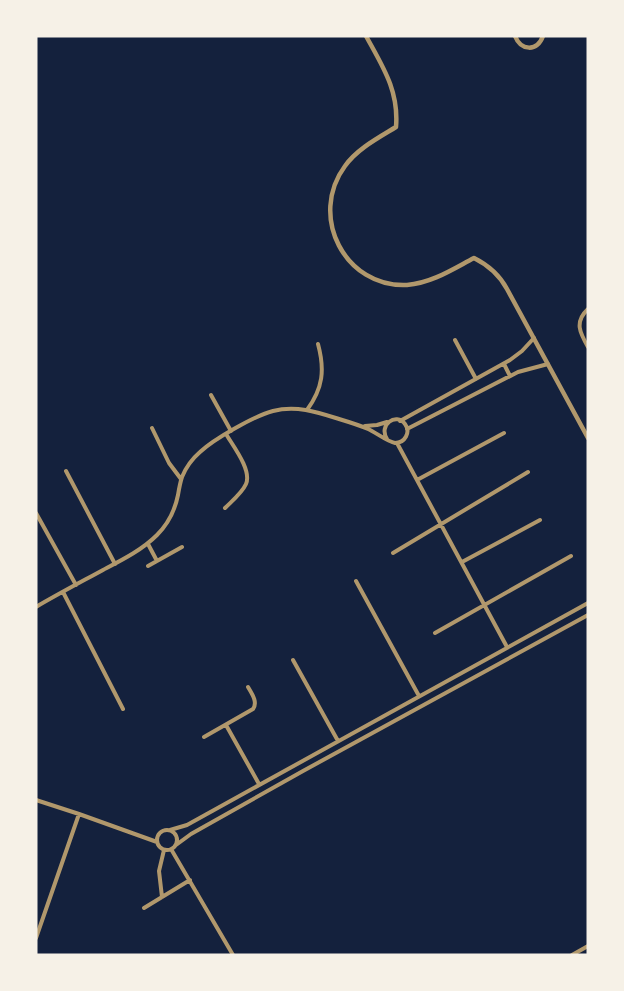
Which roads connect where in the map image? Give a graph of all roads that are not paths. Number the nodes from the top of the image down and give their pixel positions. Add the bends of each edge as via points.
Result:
1 (366, 36) edge
2 (515, 36) edge
3 (543, 36) edge
4 (588, 309) edge
5 (534, 338) junction
6 (456, 340) dead end
7 (318, 344) dead end
8 (588, 347) edge
9 (504, 364) junction
10 (548, 364) junction
11 (510, 376) junction
12 (476, 379) junction
13 (211, 395) dead end
14 (307, 410) junction
15 (390, 421) junction
16 (400, 421) junction
17 (363, 426) junction
18 (152, 428) dead end
19 (407, 429) junction
20 (231, 432) junction
21 (226, 434) junction
22 (504, 434) dead end
23 (588, 438) edge
24 (387, 439) junction
25 (397, 443) junction
26 (66, 471) dead end
27 (528, 472) dead end
28 (182, 479) junction
29 (417, 480) junction
30 (225, 508) dead end
31 (36, 513) edge
32 (540, 520) dead end
33 (441, 524) junction
34 (148, 544) junction
35 (182, 547) dead end
36 (393, 554) dead end
37 (572, 556) dead end
38 (157, 561) junction
39 (462, 562) junction
40 (115, 564) junction
41 (148, 566) dead end
42 (356, 581) dead end
43 (76, 585) junction
44 (64, 592) junction
45 (588, 603) edge
46 (485, 605) junction
47 (36, 606) edge
48 (588, 615) edge
49 (435, 633) dead end
50 (508, 647) junction
51 (293, 660) dead end
52 (471, 667) junction
53 (476, 676) junction
54 (248, 687) dead end
55 (419, 696) junction
56 (123, 709) dead end
57 (226, 725) junction
58 (204, 736) dead end
59 (338, 741) junction
60 (298, 763) junction
61 (303, 771) junction
62 (259, 784) junction
63 (36, 800) edge
64 (79, 814) junction
65 (170, 830) junction
66 (157, 842) junction
67 (176, 845) junction
68 (171, 849) junction
69 (164, 850) junction
70 (190, 880) junction
71 (162, 897) junction
72 (144, 908) dead end
73 (36, 938) edge
74 (588, 946) edge
75 (233, 955) edge
76 (572, 955) edge

1 - 5 street via 394,93 396,127 352,157 336,181 330,200 330,219 339,247 351,263 367,275 406,285 426,282 474,258 493,270 503,282
2 - 3 street via 520,45 527,48 540,43
4 - 8 street via 580,324 581,336
5 - 9 street
5 - 10 street
6 - 12 street
7 - 14 street via 322,378
9 - 11 street
9 - 12 street
10 - 11 street
10 - 23 street
11 - 19 street
12 - 16 street
13 - 20 street
14 - 17 street
14 - 20 street via 273,411
15 - 16 street
15 - 17 street
15 - 24 street via 384,430
16 - 19 street
17 - 24 street
18 - 28 street via 169,463
19 - 25 street via 405,438
20 - 21 street
21 - 28 street via 194,457
21 - 30 street via 248,476 244,488
22 - 29 street
24 - 25 street
25 - 29 street
26 - 40 street
27 - 33 street
28 - 34 street via 168,521
29 - 33 street
31 - 43 street
32 - 39 street
33 - 36 street
33 - 39 street
34 - 38 street
34 - 40 street
35 - 38 street
37 - 46 street
38 - 41 street
39 - 46 street
40 - 43 street
42 - 55 street
43 - 44 street
44 - 47 street
44 - 56 street
45 - 50 street
46 - 49 street
46 - 50 street
48 - 53 street
50 - 52 street
51 - 59 street
52 - 53 street
52 - 55 street
53 - 61 street
54 - 57 street via 255,708
55 - 59 street
57 - 58 street
57 - 62 street
59 - 60 street
60 - 61 street
60 - 62 street
61 - 67 street
62 - 65 street via 187,825
63 - 64 street
64 - 66 street
64 - 73 street
65 - 66 street via 159,834
65 - 67 street via 177,838
66 - 69 street
67 - 68 street
68 - 69 street
68 - 70 street
69 - 71 street via 159,871
70 - 71 street
70 - 75 street
71 - 72 street
74 - 76 street

